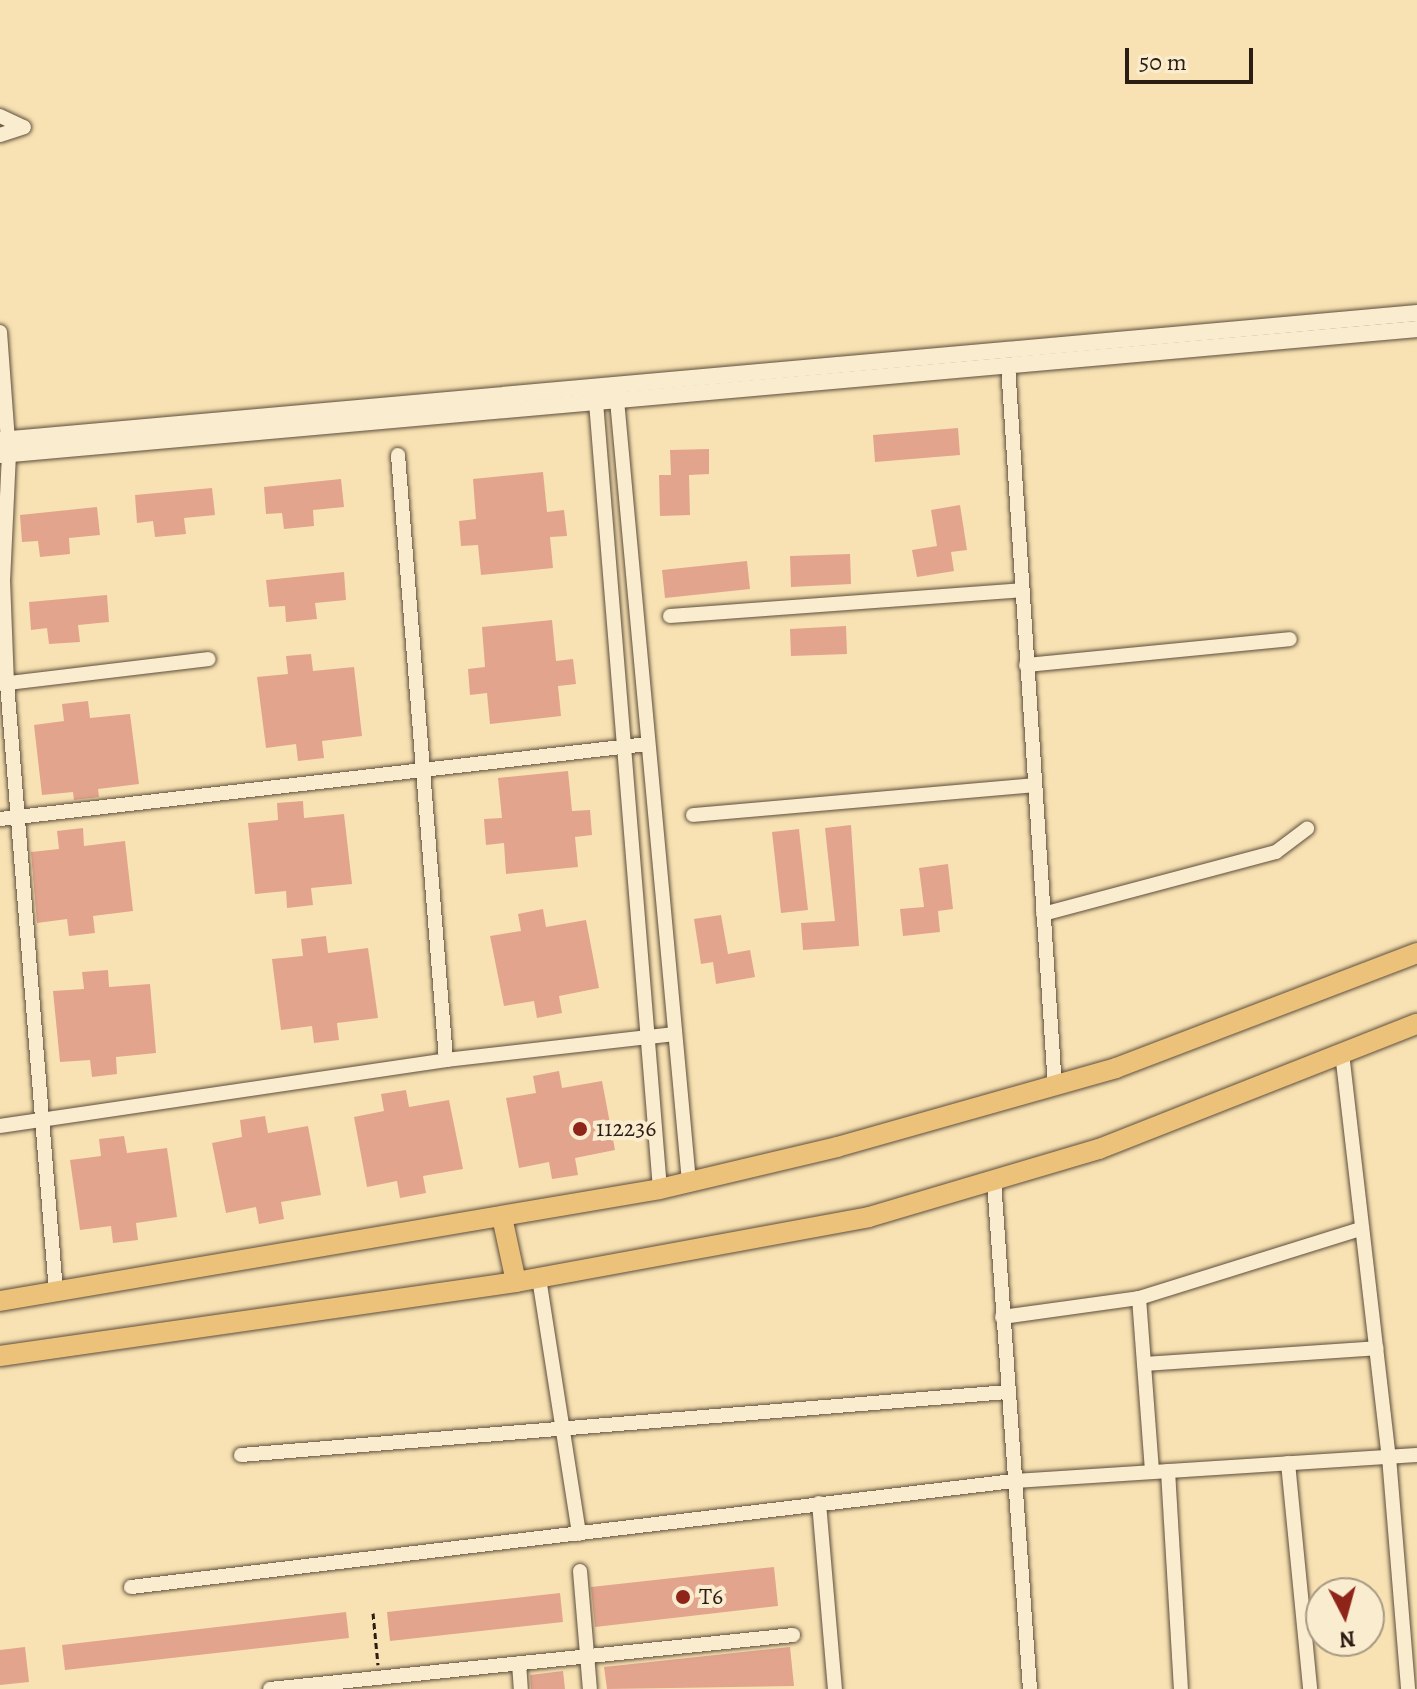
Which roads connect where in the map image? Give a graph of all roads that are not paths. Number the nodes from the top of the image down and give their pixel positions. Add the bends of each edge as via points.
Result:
1 (0, 116) edge
2 (0, 135) edge
3 (1417, 313) edge
4 (1417, 329) edge
5 (0, 332) edge
6 (1008, 365) junction
7 (600, 394) junction
8 (617, 400) junction
9 (4, 447) edge
10 (398, 455) dead end
11 (1021, 590) junction
12 (670, 616) dead end
13 (1290, 639) dead end
14 (209, 659) dead end
15 (1026, 665) junction
16 (3, 683) edge
17 (647, 744) junction
18 (623, 747) junction
19 (421, 769) junction
20 (1035, 785) junction
21 (693, 815) dead end
22 (19, 817) junction
23 (0, 819) edge
24 (1307, 829) dead end
25 (1043, 914) junction
26 (1417, 953) edge
27 (1417, 1024) edge
28 (675, 1034) junction
29 (647, 1038) junction
30 (1342, 1053) junction
31 (446, 1060) junction
32 (1055, 1087) junction
33 (41, 1120) junction
34 (0, 1126) edge
35 (994, 1181) junction
36 (689, 1182) junction
37 (660, 1189) junction
38 (502, 1217) junction
39 (1361, 1229) junction
40 (539, 1278) junction
41 (516, 1282) junction
42 (56, 1292) junction
43 (1139, 1298) junction
44 (0, 1301) edge
45 (1002, 1317) junction
46 (1376, 1348) junction
47 (0, 1356) edge
48 (1144, 1364) junction
49 (1007, 1392) junction
50 (561, 1429) junction
51 (241, 1455) dead end
52 (1417, 1455) edge
53 (1389, 1457) junction
54 (1288, 1463) junction
55 (1168, 1471) junction
56 (1152, 1472) junction
57 (1014, 1481) junction
58 (819, 1503) junction
59 (579, 1534) junction
60 (580, 1571) dead end
61 (131, 1587) dead end
62 (793, 1635) dead end
63 (587, 1656) junction
64 (519, 1663) junction
65 (315, 1687) edge
66 (270, 1689) edge
67 (521, 1689) edge
68 (590, 1689) edge
69 (835, 1689) edge
70 (1030, 1689) edge
71 (1181, 1689) edge
72 (1310, 1689) edge
73 (1408, 1689) edge

1 - 2 street via 24,127
3 - 7 street
4 - 6 street
5 - 9 street
6 - 8 street
6 - 11 street
7 - 8 street
7 - 9 street
7 - 18 street
8 - 17 street
9 - 16 street
10 - 19 street
11 - 12 street
11 - 15 street
13 - 15 street
14 - 16 street
15 - 20 street
16 - 22 street
17 - 18 street
17 - 28 street
18 - 19 street
18 - 29 street
19 - 22 street
19 - 31 street
20 - 21 street
20 - 25 street
22 - 23 street
22 - 33 street
24 - 25 street via 1276,852
25 - 32 street
26 - 32 main road via 1143,1059
27 - 30 main road
28 - 29 street
28 - 36 street
29 - 31 street
29 - 37 street
30 - 35 main road via 1099,1149
30 - 39 street
31 - 33 street
32 - 36 main road
33 - 34 street
33 - 42 street
35 - 40 main road via 869,1217
35 - 45 street
36 - 37 main road
37 - 38 main road
38 - 41 main road
38 - 42 main road
39 - 43 street
39 - 46 street
40 - 41 main road
40 - 50 street
41 - 47 main road
42 - 44 main road
43 - 45 street
43 - 48 street
45 - 49 street
46 - 48 street
46 - 53 street
48 - 56 street
49 - 50 street
49 - 57 street
50 - 51 street
50 - 59 street
52 - 53 street
53 - 54 street
53 - 73 street
54 - 55 street
54 - 72 street
55 - 56 street
55 - 71 street
56 - 57 street
57 - 58 street
57 - 70 street
58 - 59 street
58 - 69 street
59 - 61 street
60 - 63 street
62 - 63 street
63 - 64 street
63 - 68 street
64 - 65 street
64 - 67 street
65 - 66 street

